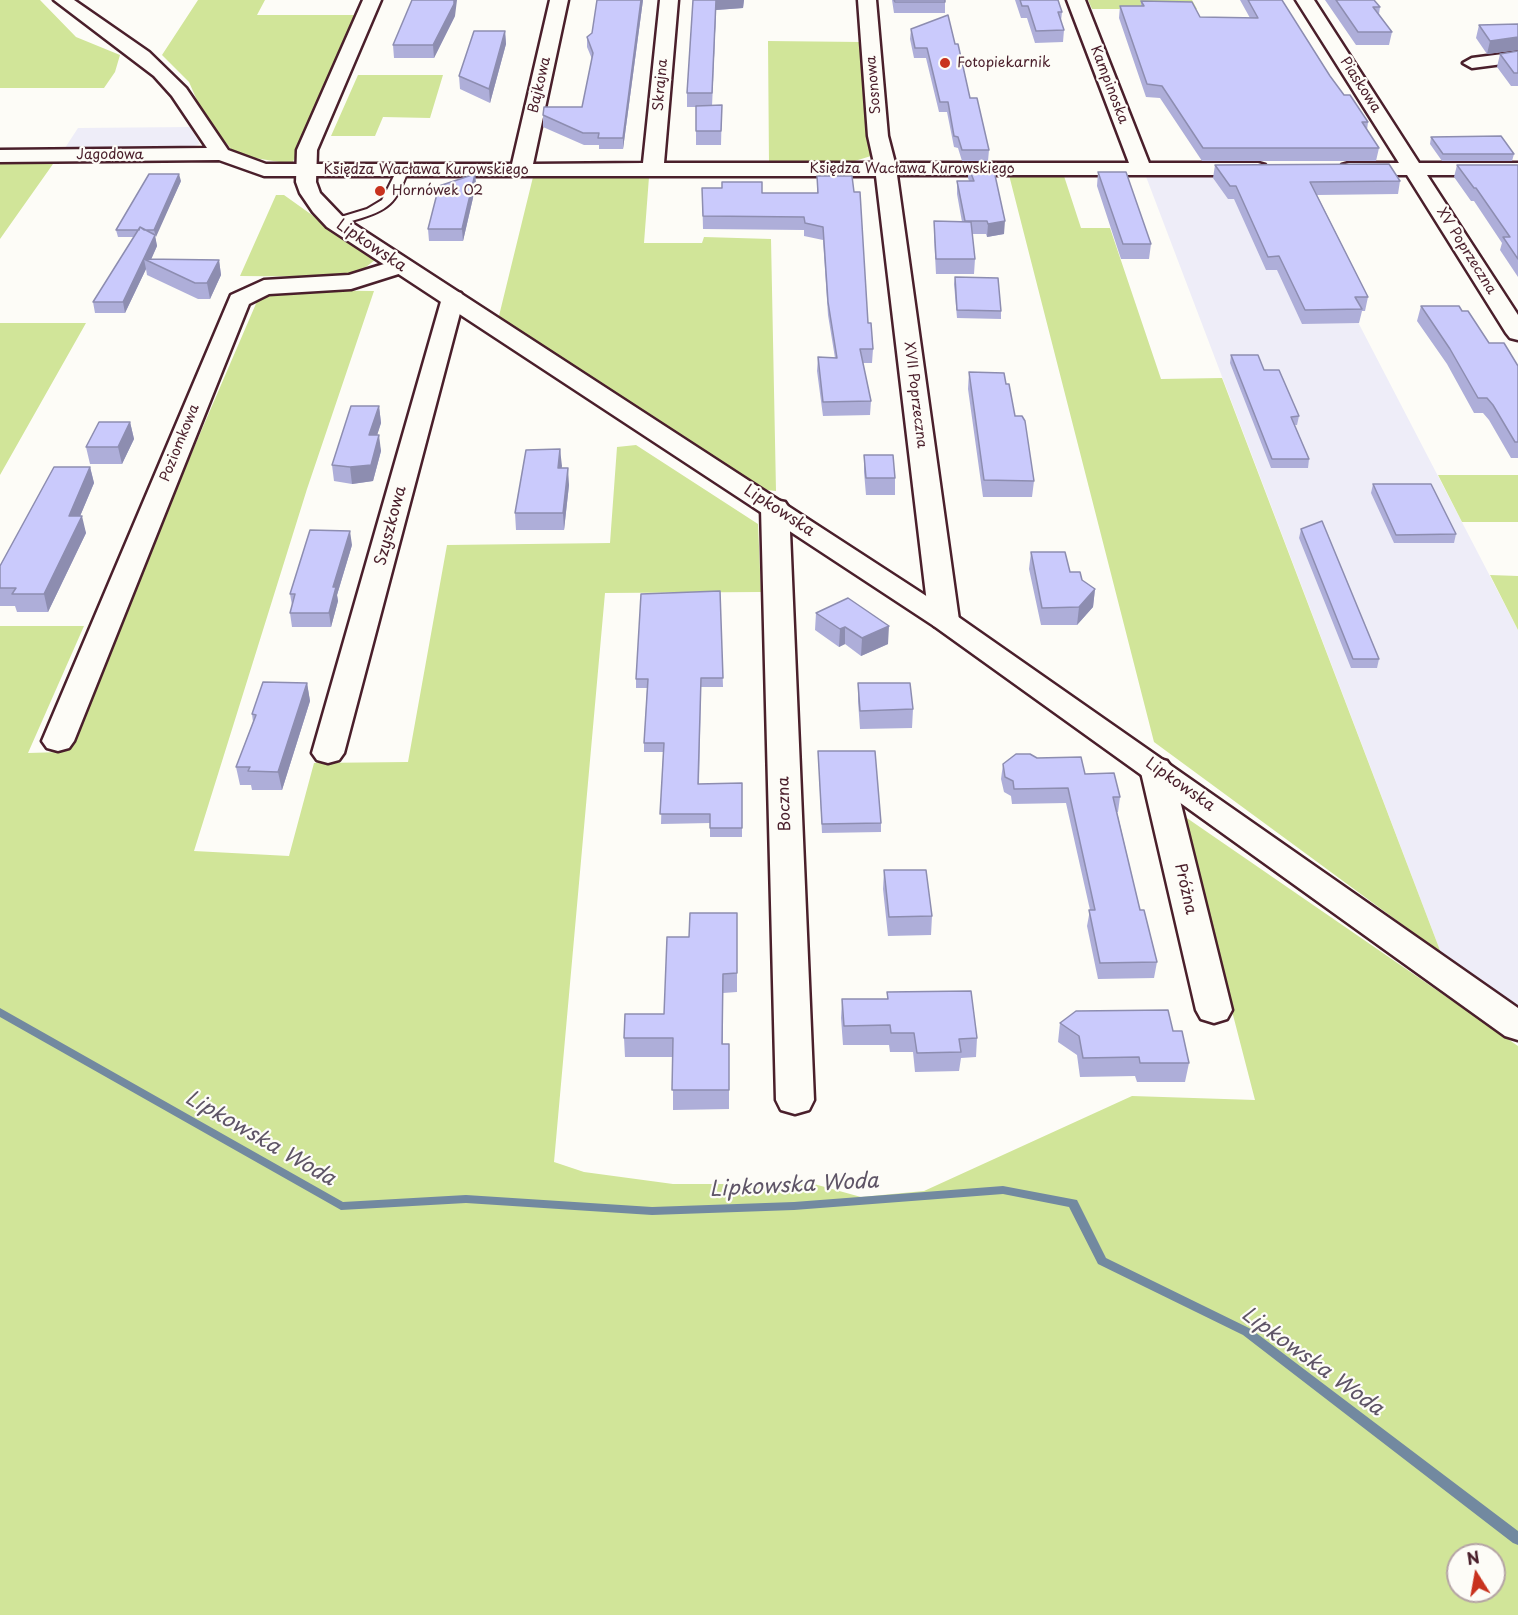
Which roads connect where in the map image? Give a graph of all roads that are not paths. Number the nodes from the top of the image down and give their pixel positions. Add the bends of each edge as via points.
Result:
1 (63, 0) edge
2 (372, 0) edge
3 (559, 0) edge
4 (669, 0) edge
5 (867, 0) edge
6 (1076, 0) edge
7 (1305, 0) edge
8 (1518, 57) edge
9 (1472, 63) dead end
10 (221, 154) junction
11 (0, 156) edge
12 (1141, 169) junction
13 (1283, 169) edge
14 (1518, 169) edge
15 (402, 170) junction
16 (521, 170) junction
17 (653, 170) junction
18 (886, 170) junction
19 (1330, 170) edge
20 (1414, 170) junction
21 (305, 171) junction
22 (335, 222) junction
23 (400, 266) junction
24 (453, 298) junction
25 (1518, 333) edge
26 (775, 508) junction
27 (944, 620) junction
28 (58, 741) dead end
29 (328, 753) dead end
30 (1156, 768) junction
31 (1214, 1010) dead end
32 (1518, 1027) edge
33 (795, 1100) dead end

1 - 10 street via 161,72
2 - 21 street via 307,150
3 - 16 street, Bajkowa
4 - 17 street, Skrajna
5 - 18 street, Sosnowa via 878,136
6 - 12 street, Kampinoska
7 - 20 street, Piaskowa
8 - 9 street
10 - 11 street, Jagodowa
10 - 21 street via 264,170
12 - 13 street, Księdza Wacława Kurowskiego
12 - 18 street, Księdza Wacława Kurowskiego
14 - 20 street
15 - 16 street, Księdza Wacława Kurowskiego
15 - 21 street, Księdza Wacława Kurowskiego
15 - 22 lane via 388,204
16 - 17 street, Księdza Wacława Kurowskiego
17 - 18 street, Księdza Wacława Kurowskiego
18 - 27 street, XVII Poprzeczna
19 - 20 street
20 - 25 street, XV Poprzeczna
21 - 22 street, Lipkowska via 310,194
22 - 23 street, Lipkowska
23 - 24 street, Lipkowska
23 - 28 street, Poziomkowa via 351,282 264,287 239,300
24 - 26 street, Lipkowska
24 - 29 street, Szyszkowa
26 - 27 street, Lipkowska
26 - 33 street, Boczna
27 - 30 street, Lipkowska
30 - 31 street, Próżna
30 - 32 street, Lipkowska

